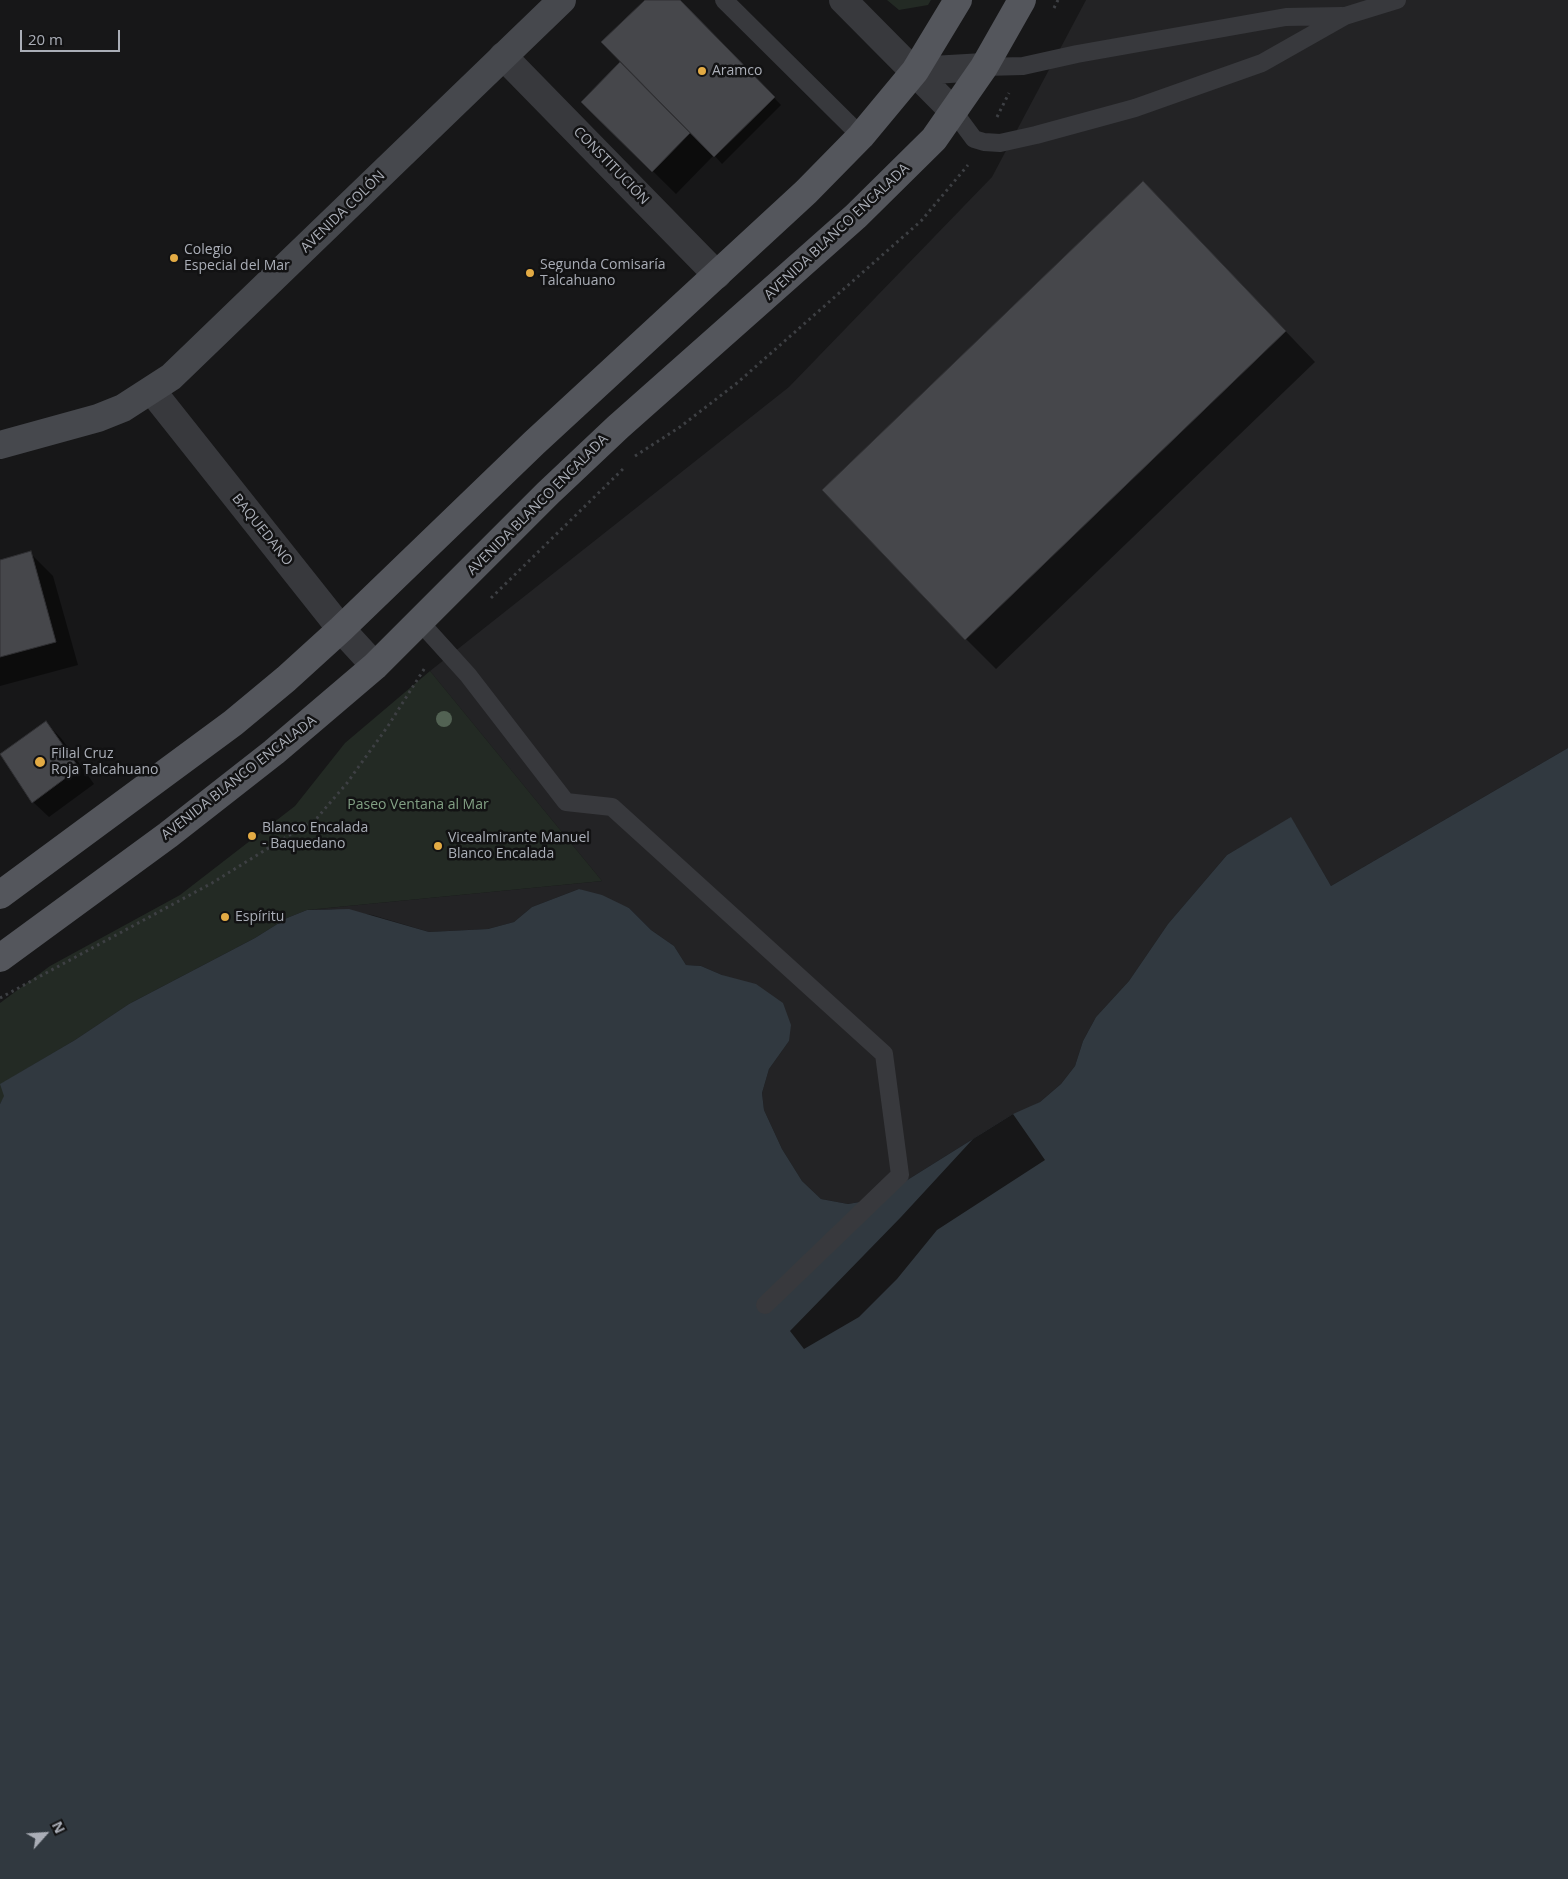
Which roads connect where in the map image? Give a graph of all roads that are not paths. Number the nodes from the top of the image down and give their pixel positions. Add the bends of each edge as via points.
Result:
1 (562, 0) edge
2 (724, 0) edge
3 (843, 0) edge
4 (958, 0) edge
5 (1022, 0) edge
6 (1397, 0) edge
7 (1345, 16) junction
8 (504, 56) junction
9 (984, 68) junction
10 (915, 71) junction
11 (954, 112) junction
12 (862, 136) junction
13 (718, 275) junction
14 (152, 391) junction
15 (0, 445) edge
16 (420, 622) junction
17 (341, 629) junction
18 (375, 666) junction
19 (0, 895) edge
20 (0, 958) edge
21 (765, 1305) dead end

1 - 8 main road, AVENIDA COLÓN
2 - 12 lane
3 - 10 street
4 - 10 main road
5 - 9 main road, AVENIDA BLANCO ENCALADA
6 - 7 lane
7 - 9 lane via 1286,17 1023,66
7 - 11 lane via 1262,64 1144,105 1000,143 974,139
8 - 13 street, CONSTITUCIÓN
8 - 14 main road, AVENIDA COLÓN via 193,358
9 - 10 street
9 - 11 main road, AVENIDA BLANCO ENCALADA
10 - 11 street
10 - 12 main road
11 - 16 main road, AVENIDA BLANCO ENCALADA via 907,167 795,273 604,440
12 - 13 main road
13 - 17 main road via 534,443
14 - 15 main road, AVENIDA COLÓN via 98,418
14 - 17 street, BAQUEDANO
16 - 18 main road, AVENIDA BLANCO ENCALADA
16 - 21 lane via 468,675 566,802 612,807 884,1054 900,1175
17 - 18 street, BAQUEDANO
17 - 19 main road via 233,723
18 - 20 main road, AVENIDA BLANCO ENCALADA via 274,752

